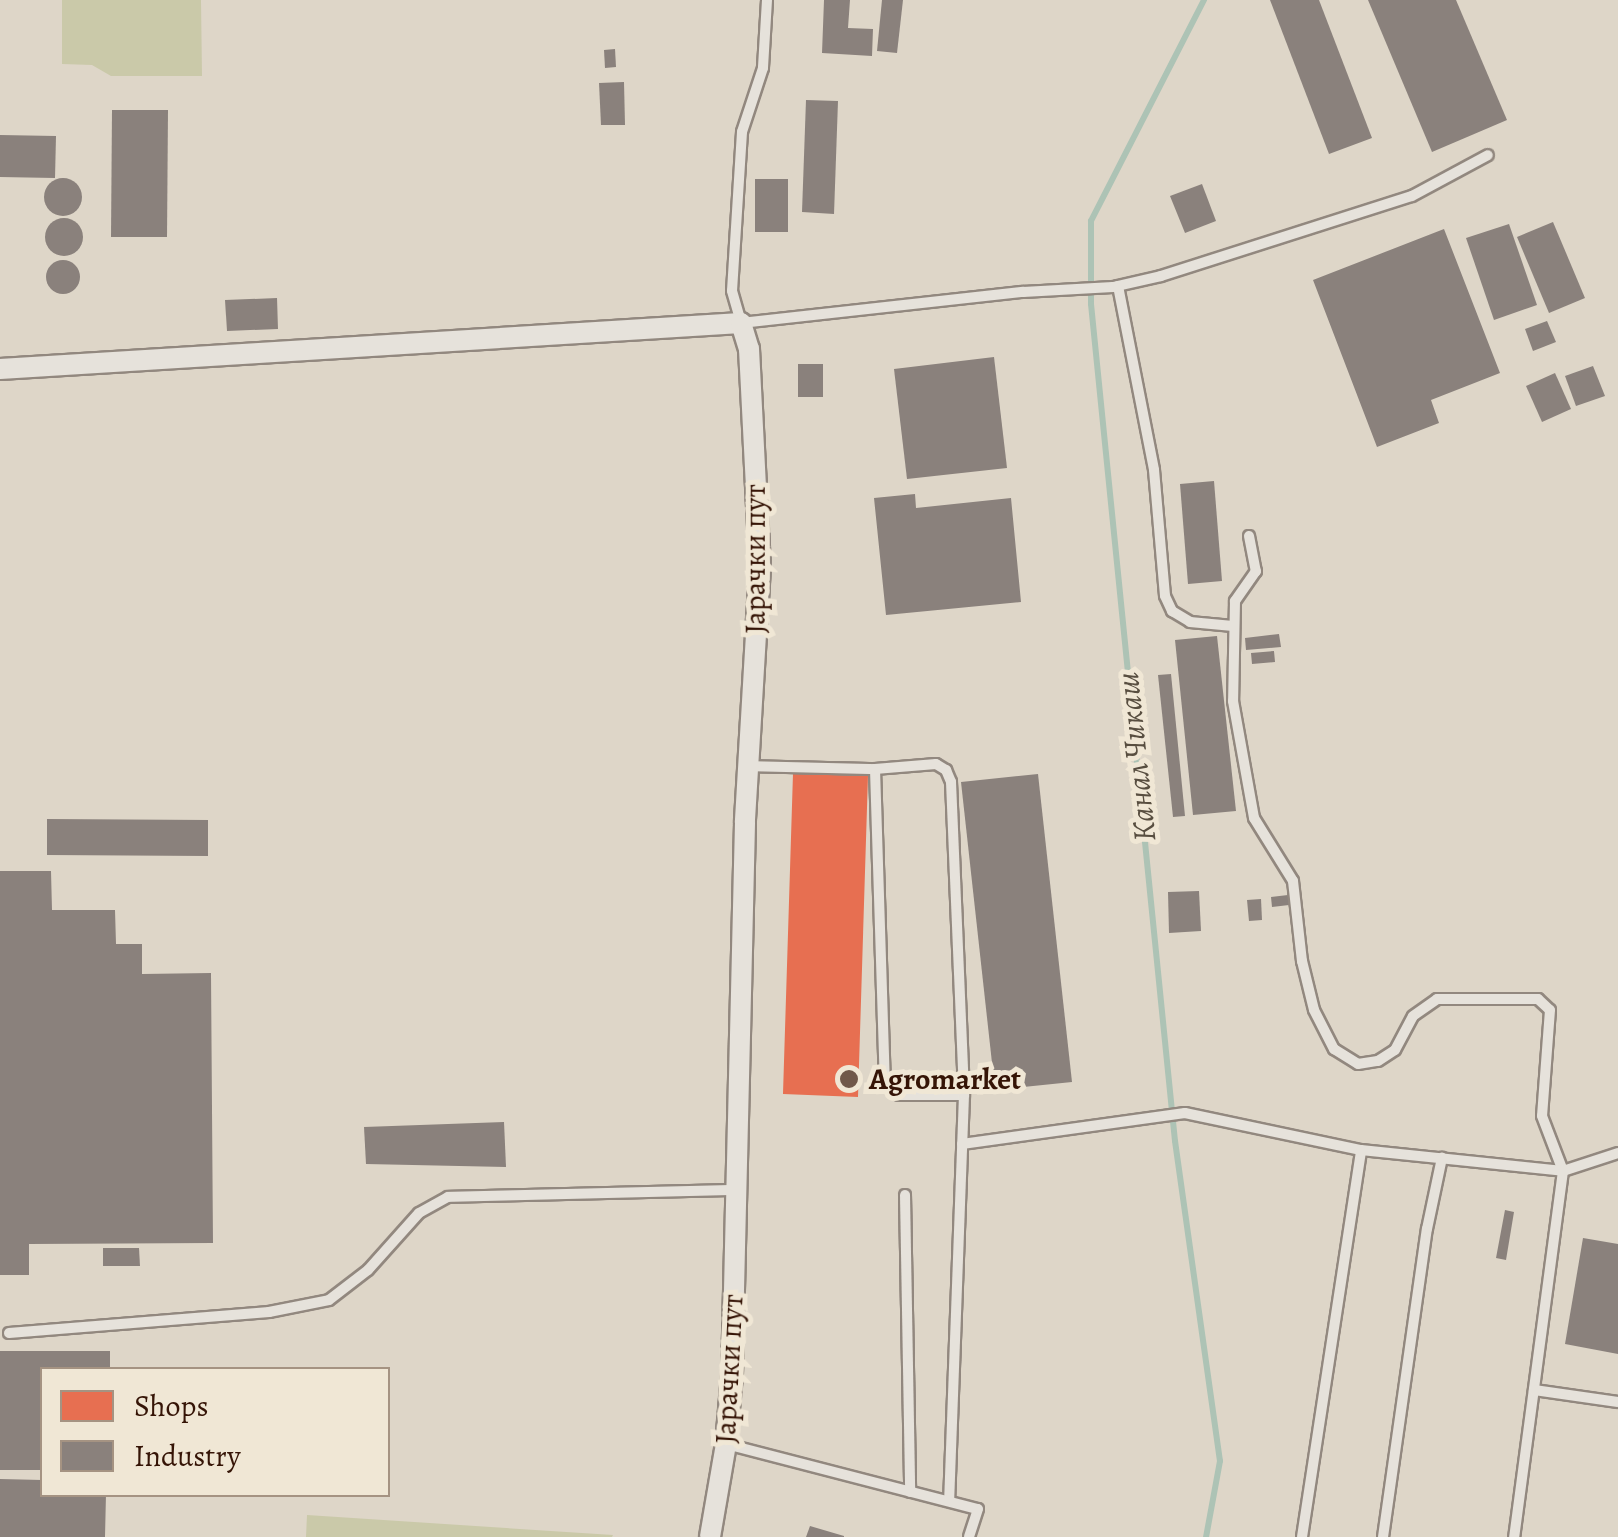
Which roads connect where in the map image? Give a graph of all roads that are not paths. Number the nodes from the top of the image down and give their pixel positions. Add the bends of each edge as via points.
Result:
1 (767, 0) edge
2 (1488, 155) dead end
3 (1115, 286) junction
4 (741, 323) junction
5 (0, 369) edge
6 (1250, 536) dead end
7 (1233, 626) junction
8 (748, 766) junction
9 (875, 768) junction
10 (964, 1095) junction
11 (962, 1144) junction
12 (1361, 1150) junction
13 (1618, 1153) edge
14 (1442, 1158) junction
15 (1564, 1171) junction
16 (736, 1190) junction
17 (905, 1195) dead end
18 (10, 1333) dead end
19 (1534, 1390) junction
20 (1618, 1402) edge
21 (726, 1444) junction
22 (910, 1492) junction
23 (949, 1502) junction
24 (710, 1537) edge
25 (970, 1537) edge
26 (1302, 1537) edge
27 (1383, 1537) edge
28 (1514, 1537) edge

1 - 4 lane via 763,68 742,132 732,291
2 - 3 lane via 1412,196
3 - 4 lane
3 - 7 lane via 1154,470 1165,596 1172,611 1190,622
4 - 5 street
4 - 8 street, Јарачки пут via 760,566
6 - 7 lane via 1256,570 1235,601
7 - 15 lane via 1233,701 1254,818 1292,880 1314,1010 1334,1048 1358,1064 1378,1061 1395,1050 1413,1016 1437,999 1538,998 1550,1010 1542,1116
8 - 9 lane
8 - 16 street, Јарачки пут
9 - 10 lane via 885,1083 899,1095
9 - 10 lane via 936,764 951,782
10 - 11 lane
11 - 12 lane via 1185,1113
11 - 23 lane
12 - 14 lane
12 - 26 lane
13 - 15 lane
14 - 15 lane
14 - 27 lane
15 - 19 lane
16 - 18 lane via 448,1197 419,1213 368,1270 329,1300 269,1312
16 - 21 street, Јарачки пут
17 - 22 lane
19 - 20 lane
19 - 28 lane
21 - 22 lane
21 - 24 street, Јарачки пут
22 - 23 lane
23 - 25 lane via 978,1509

